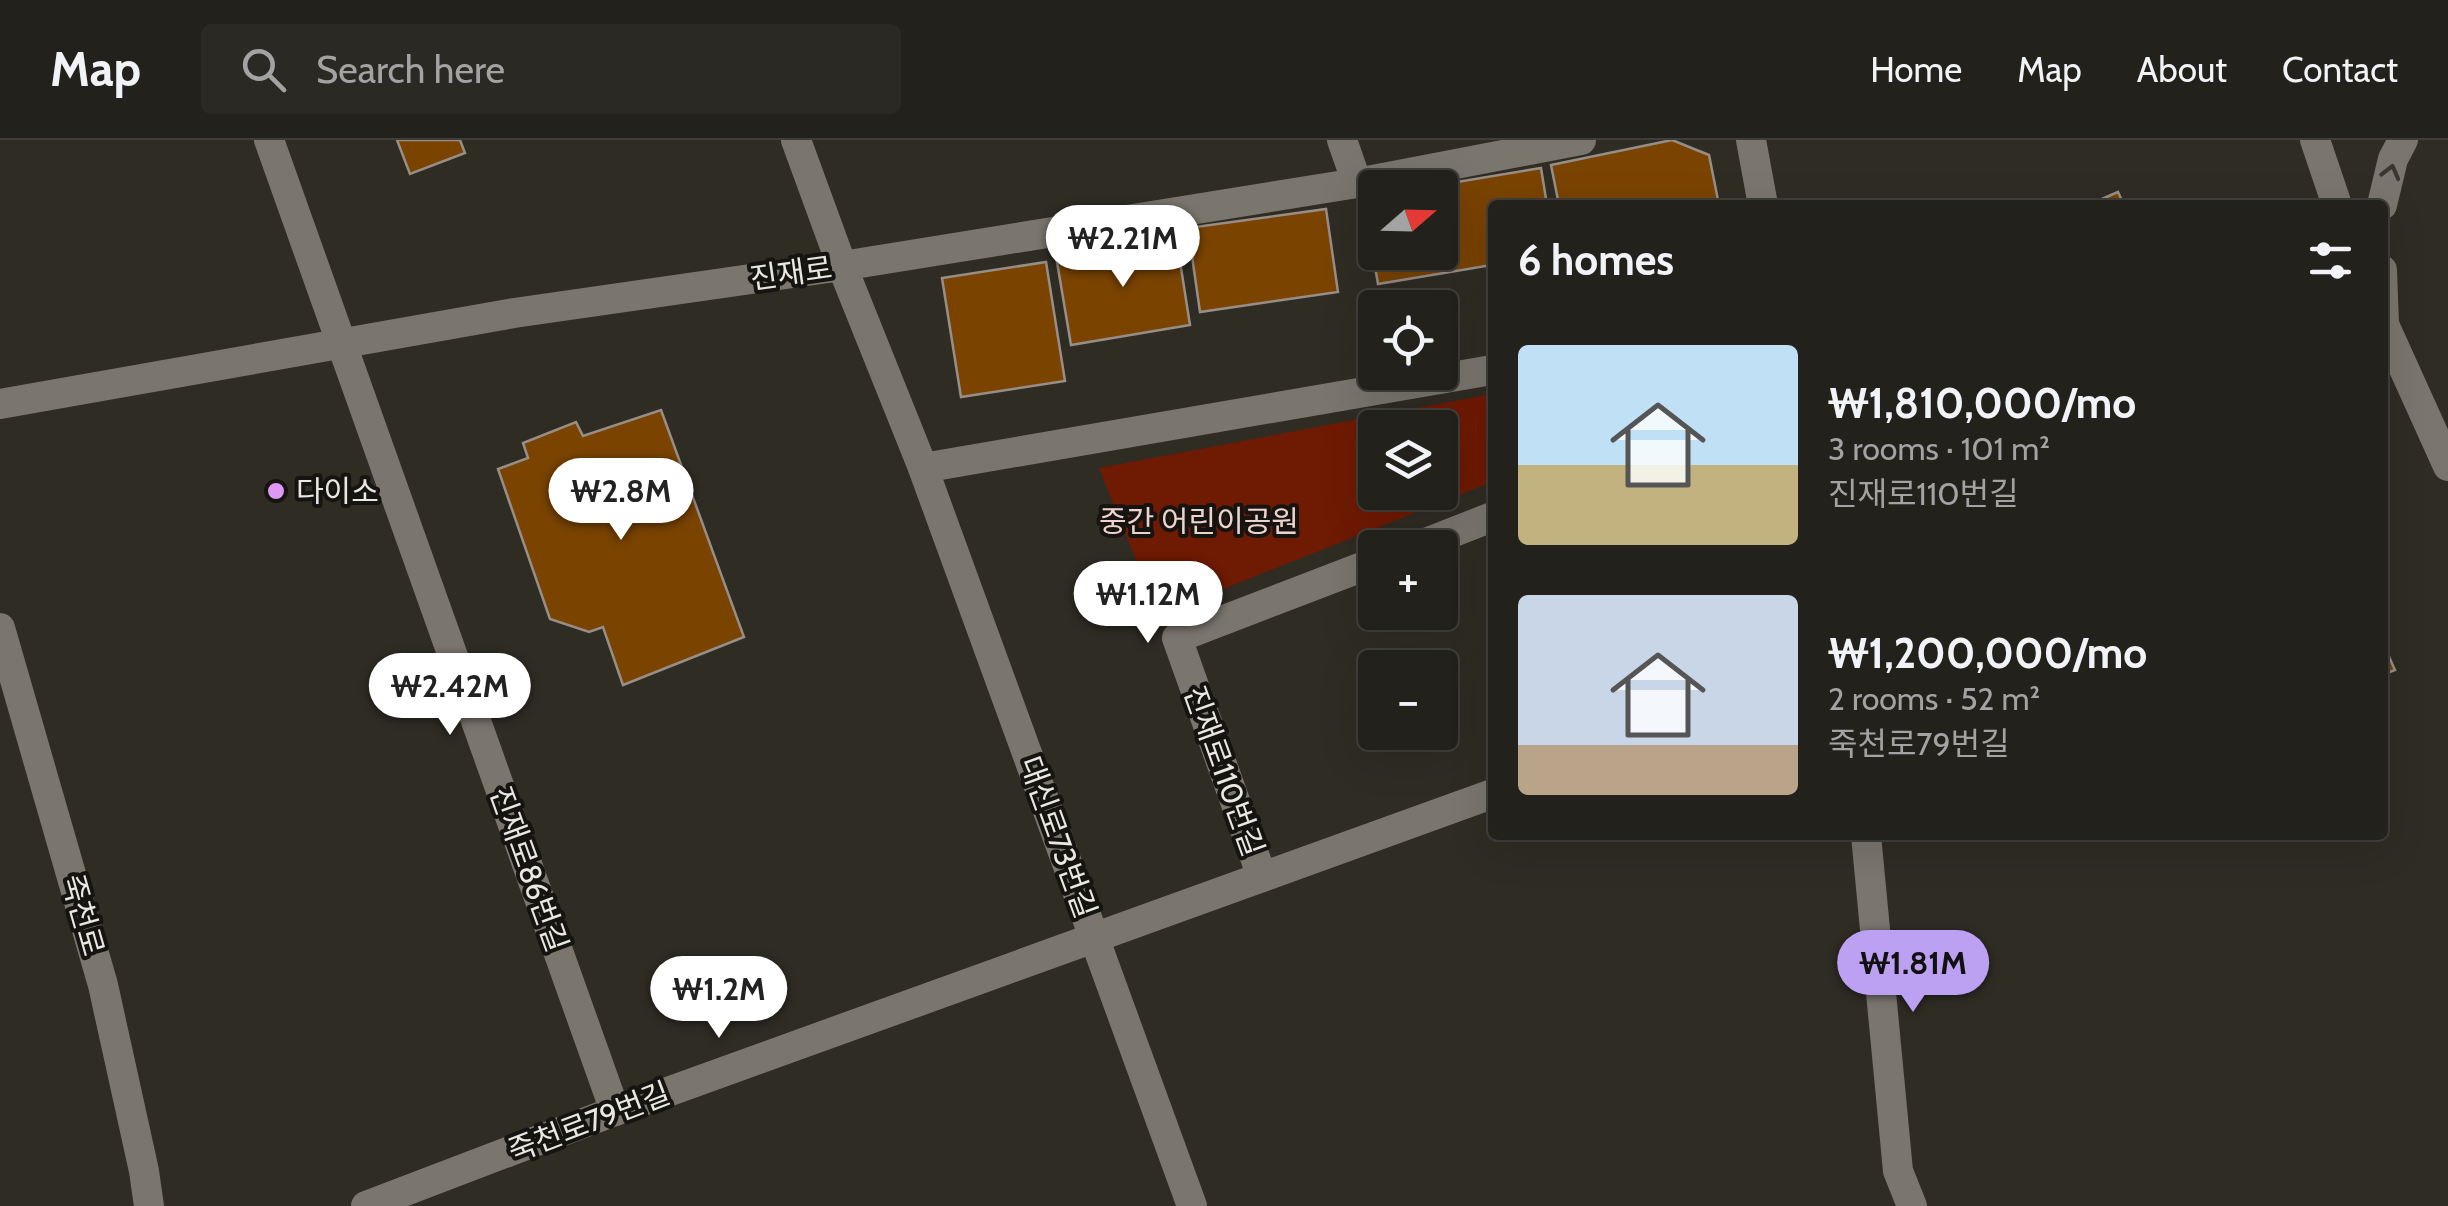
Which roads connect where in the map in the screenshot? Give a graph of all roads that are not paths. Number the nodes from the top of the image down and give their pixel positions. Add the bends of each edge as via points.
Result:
1 (269, 140) edge
2 (796, 140) edge
3 (1342, 140) edge
4 (1581, 140) edge
5 (1751, 140) edge
6 (2315, 140) edge
7 (2403, 140) edge
8 (1425, 170) edge
9 (1358, 183) joint
10 (1762, 200) edge
11 (2336, 200) edge
12 (2383, 200) edge
13 (842, 266) junction
14 (2388, 331) edge
15 (343, 344) junction
16 (1488, 371) edge
17 (0, 404) edge
18 (2448, 466) edge
19 (923, 468) junction
20 (1488, 519) edge
21 (1458, 530) edge
22 (1358, 569) edge
23 (0, 628) edge
24 (1488, 795) edge
25 (1866, 840) edge
26 (1262, 877) junction
27 (1094, 937) junction
28 (615, 1111) junction
29 (149, 1206) edge
30 (366, 1206) edge
31 (1192, 1206) edge
32 (1912, 1206) edge

1 - 15 street, 진재로86번길
2 - 13 street, 대신로73번길
3 - 9 street
4 - 8 street, 진재로
5 - 10 street
6 - 11 street
12 -> 7 street
9 - 13 street, 진재로
13 - 15 street, 진재로
13 - 19 street, 대신로73번길
14 - 18 street
15 - 17 street, 진재로
15 - 28 street, 진재로86번길
16 - 19 street
19 - 27 street, 대신로73번길
20 - 21 street
22 - 26 street, 진재로110번길 via 1177,638
23 - 29 street, 죽천로 via 103,985
24 - 26 street, 진재로110번길
25 - 32 street via 1898,1171
26 - 27 street, 진재로110번길
27 - 28 street, 죽천로79번길
27 - 31 street, 대신로73번길
28 - 30 street, 죽천로79번길

